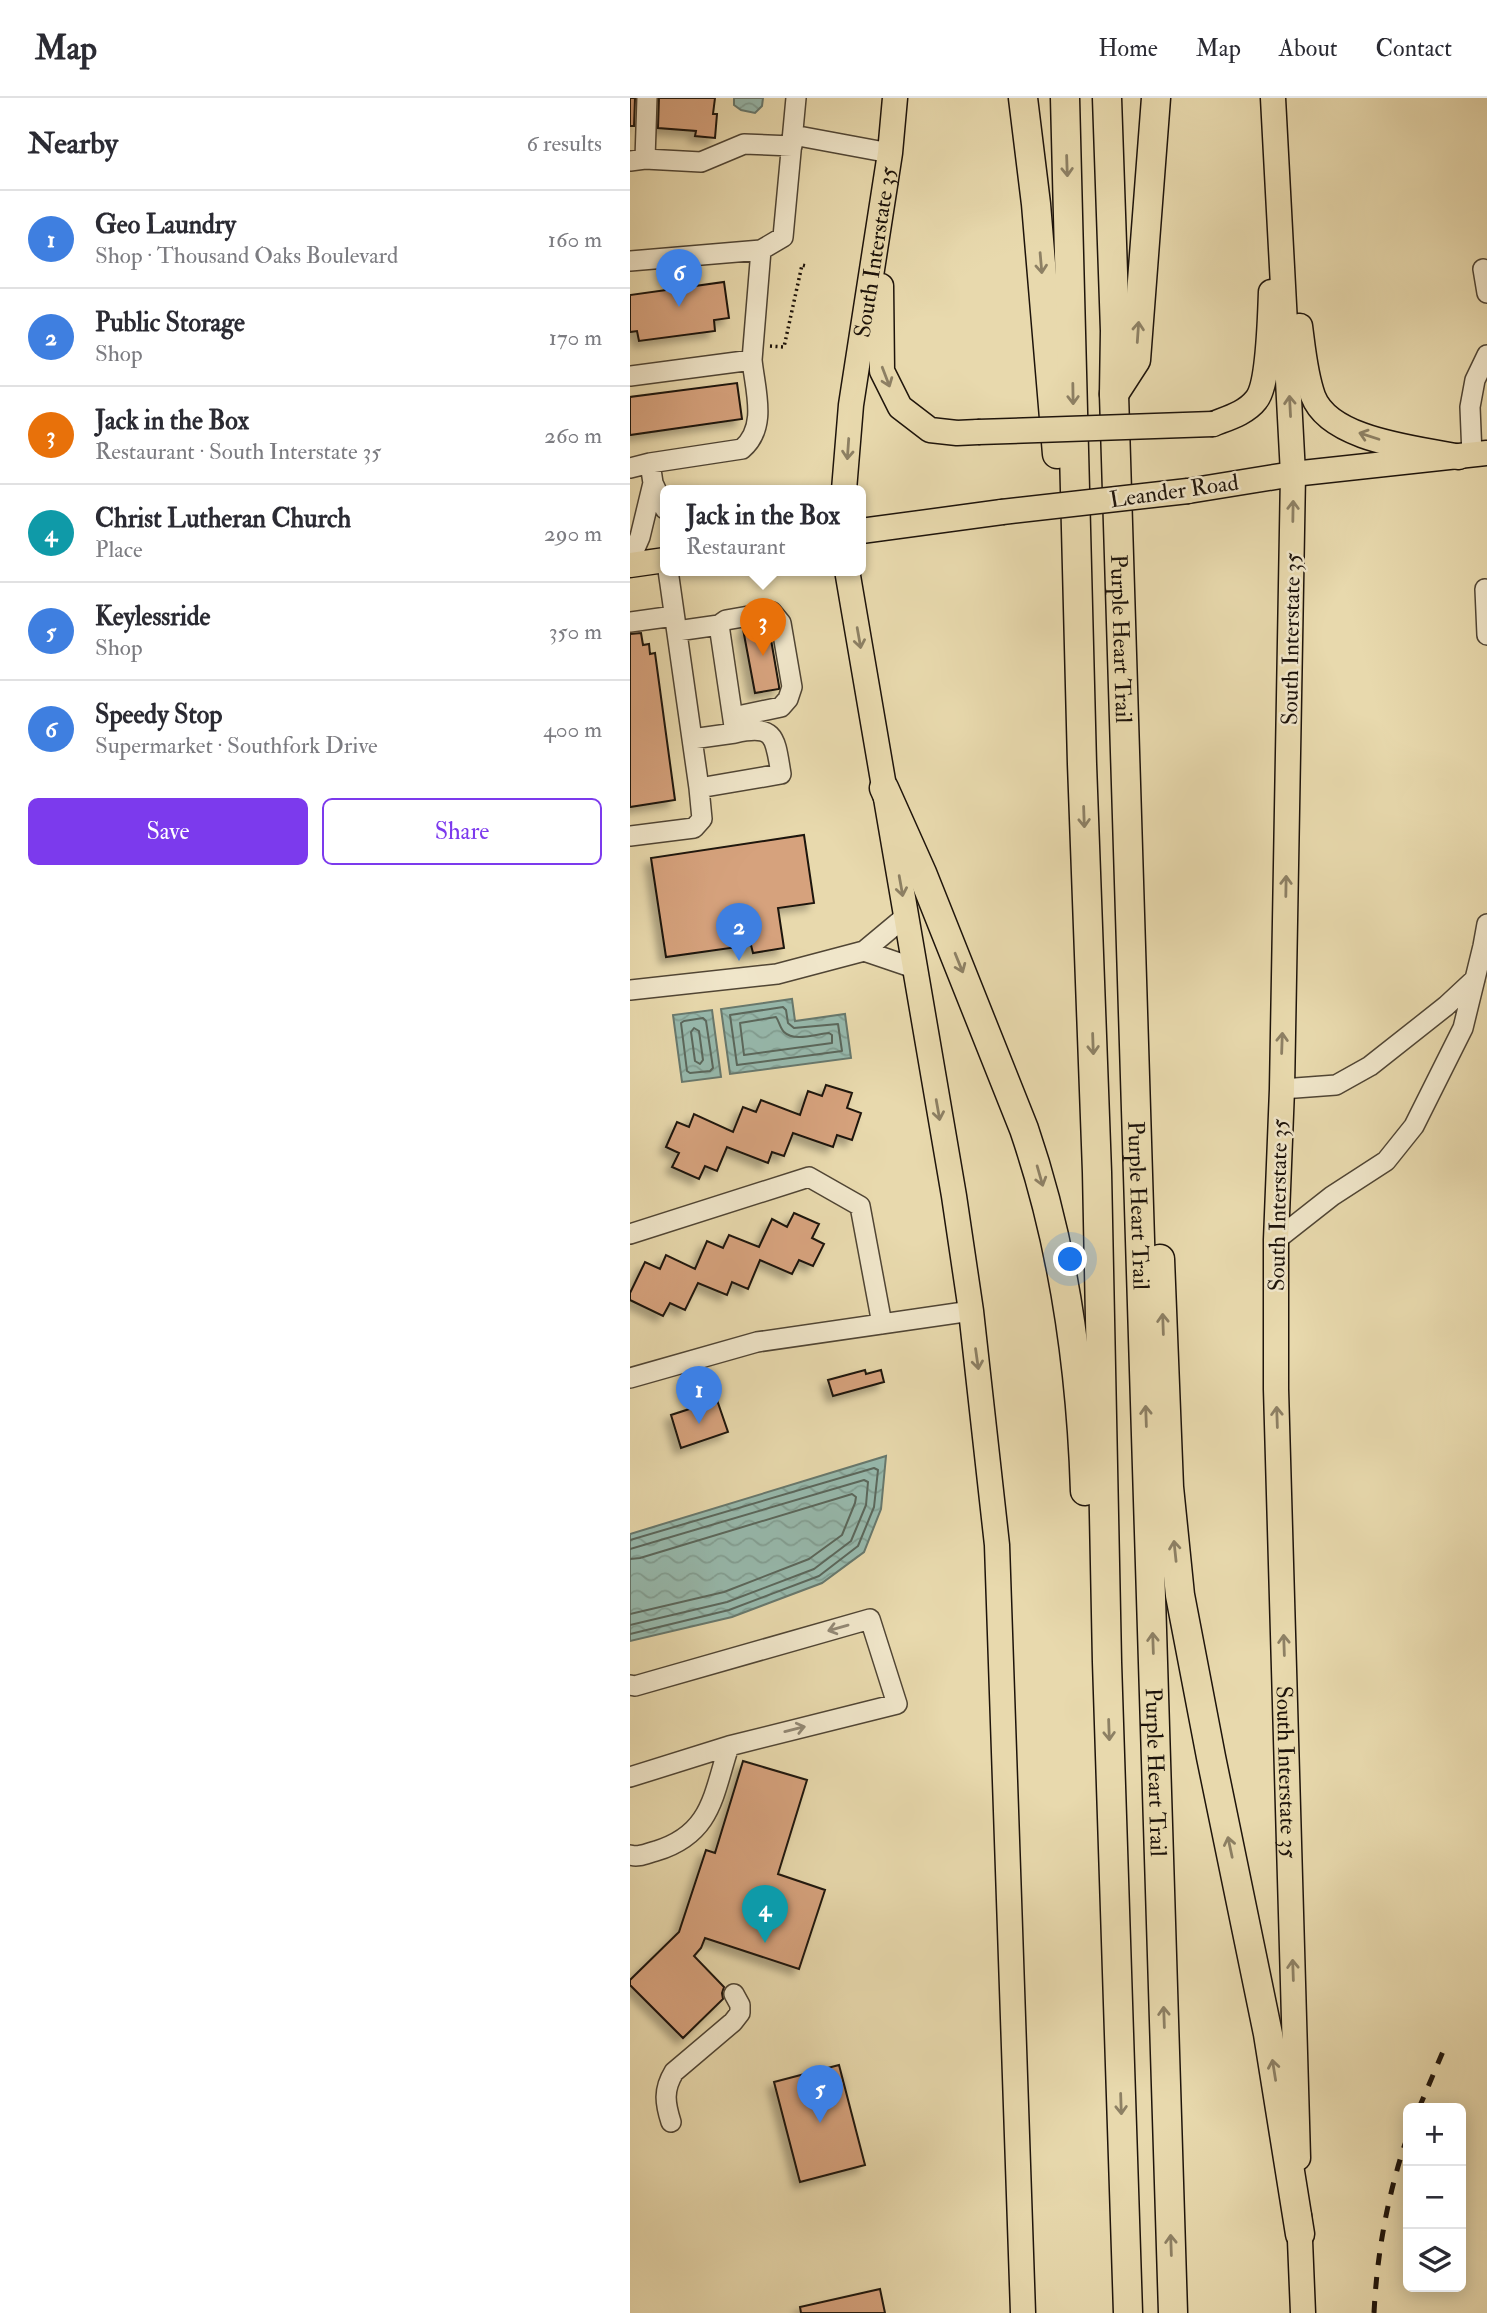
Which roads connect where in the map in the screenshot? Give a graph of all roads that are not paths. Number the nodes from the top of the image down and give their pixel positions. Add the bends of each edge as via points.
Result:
1 (648, 98) edge
2 (796, 98) edge
3 (895, 98) edge
4 (1023, 98) edge
5 (1065, 98) edge
6 (1107, 98) edge
7 (1156, 98) edge
8 (1273, 98) edge
9 (793, 141) junction
10 (890, 152) junction
11 (637, 160) edge
12 (1280, 204) junction
13 (880, 211) junction
14 (761, 250) junction
15 (630, 261) edge
16 (1483, 269) dead end
17 (1487, 293) edge
18 (753, 352) junction
19 (1487, 355) edge
20 (630, 376) edge
21 (1114, 394) junction
22 (1473, 455) edge
23 (650, 463) junction
24 (630, 468) edge
25 (1293, 474) junction
26 (653, 483) junction
27 (844, 485) edge
28 (660, 498) edge
29 (866, 530) edge
30 (660, 560) edge
31 (630, 563) edge
32 (669, 576) edge
33 (848, 576) edge
34 (1485, 589) dead end
35 (630, 622) edge
36 (676, 623) junction
37 (719, 625) junction
38 (1487, 635) edge
39 (734, 725) junction
40 (692, 739) junction
41 (1082, 764) junction
42 (699, 788) junction
43 (884, 788) junction
44 (630, 836) edge
45 (1129, 894) junction
46 (906, 916) junction
47 (1487, 923) edge
48 (864, 951) junction
49 (914, 968) junction
50 (1475, 978) junction
51 (630, 990) edge
52 (1282, 1089) junction
53 (630, 1234) edge
54 (1276, 1240) junction
55 (971, 1311) junction
56 (882, 1324) junction
57 (630, 1378) edge
58 (1107, 1662) junction
59 (630, 1685) edge
60 (729, 1746) junction
61 (630, 1777) edge
62 (630, 1855) edge
63 (734, 1994) dead end
64 (671, 2122) dead end
65 (1300, 2234) junction
66 (1023, 2313) edge
67 (1128, 2313) edge
68 (1173, 2313) edge
69 (1303, 2313) edge

1 - 11 street
2 - 9 street
3 - 10 main road, South Interstate 35
4 -> 41 highway via 1058,468 1058,570
5 -> 41 highway, Purple Heart Trail
6 - 21 highway, Purple Heart Trail
21 -> 7 highway via 1136,360
8 - 12 main road, South Interstate 35
9 - 10 street
9 - 11 street via 744,144 701,162
9 - 14 street via 783,237
10 - 13 main road, South Interstate 35
13 -> 12 main road, bridge via 882,371 900,407 930,430 957,433 1213,425 1247,409 1259,398 1265,376
22 -> 12 main road via 1367,437 1333,421 1314,398
25 -> 12 main road, South Interstate 35
13 -> 27 main road, South Interstate 35 via 851,405
14 - 15 street
14 - 18 street
16 - 17 street
18 - 20 street
18 - 23 street via 759,422 752,440 742,449
19 - 22 street via 1475,380 1470,407
21 - 45 highway, Purple Heart Trail
22 - 25 main road, Leander Road
23 - 24 street
23 - 26 street
25 - 29 main road, Leander Road, bridge
52 -> 25 main road, South Interstate 35
26 - 28 street
26 - 31 street
30 - 31 main road
32 - 36 street
33 -> 43 main road
34 - 38 street
35 - 36 street
36 - 37 street
36 - 40 street
37 - 39 street
37 - 39 street via 772,612 781,623 792,687 781,707
39 - 40 street
39 - 42 street via 770,735 781,774
40 - 42 street
41 -> 58 highway, Purple Heart Trail via 1097,1172
42 - 44 street via 702,819 694,828
43 -> 46 main road
43 -> 58 highway via 1024,1129 1051,1219 1070,1316 1082,1417 1089,1617
65 -> 45 highway via 1268,2034 1180,1595 1169,1488 1153,1085
68 -> 45 highway, Purple Heart Trail
46 - 48 street
46 - 49 main road
47 - 50 street
48 - 49 street
48 - 51 street via 777,974
49 -> 55 main road
50 - 52 street via 1370,1066 1336,1085
50 - 54 street via 1462,1028 1414,1126 1386,1161
52 - 54 main road, South Interstate 35
53 - 56 street via 808,1177 860,1206
65 -> 54 main road, South Interstate 35 via 1276,1388
55 - 56 street
55 -> 66 main road via 997,1545
56 - 57 street via 757,1342
58 -> 67 highway, Purple Heart Trail
60 -> 59 street via 897,1704 870,1619
60 - 61 street
60 - 62 street via 704,1819 690,1835 669,1847
63 - 64 street via 740,2013 667,2082 665,2103
65 - 69 main road, South Interstate 35

